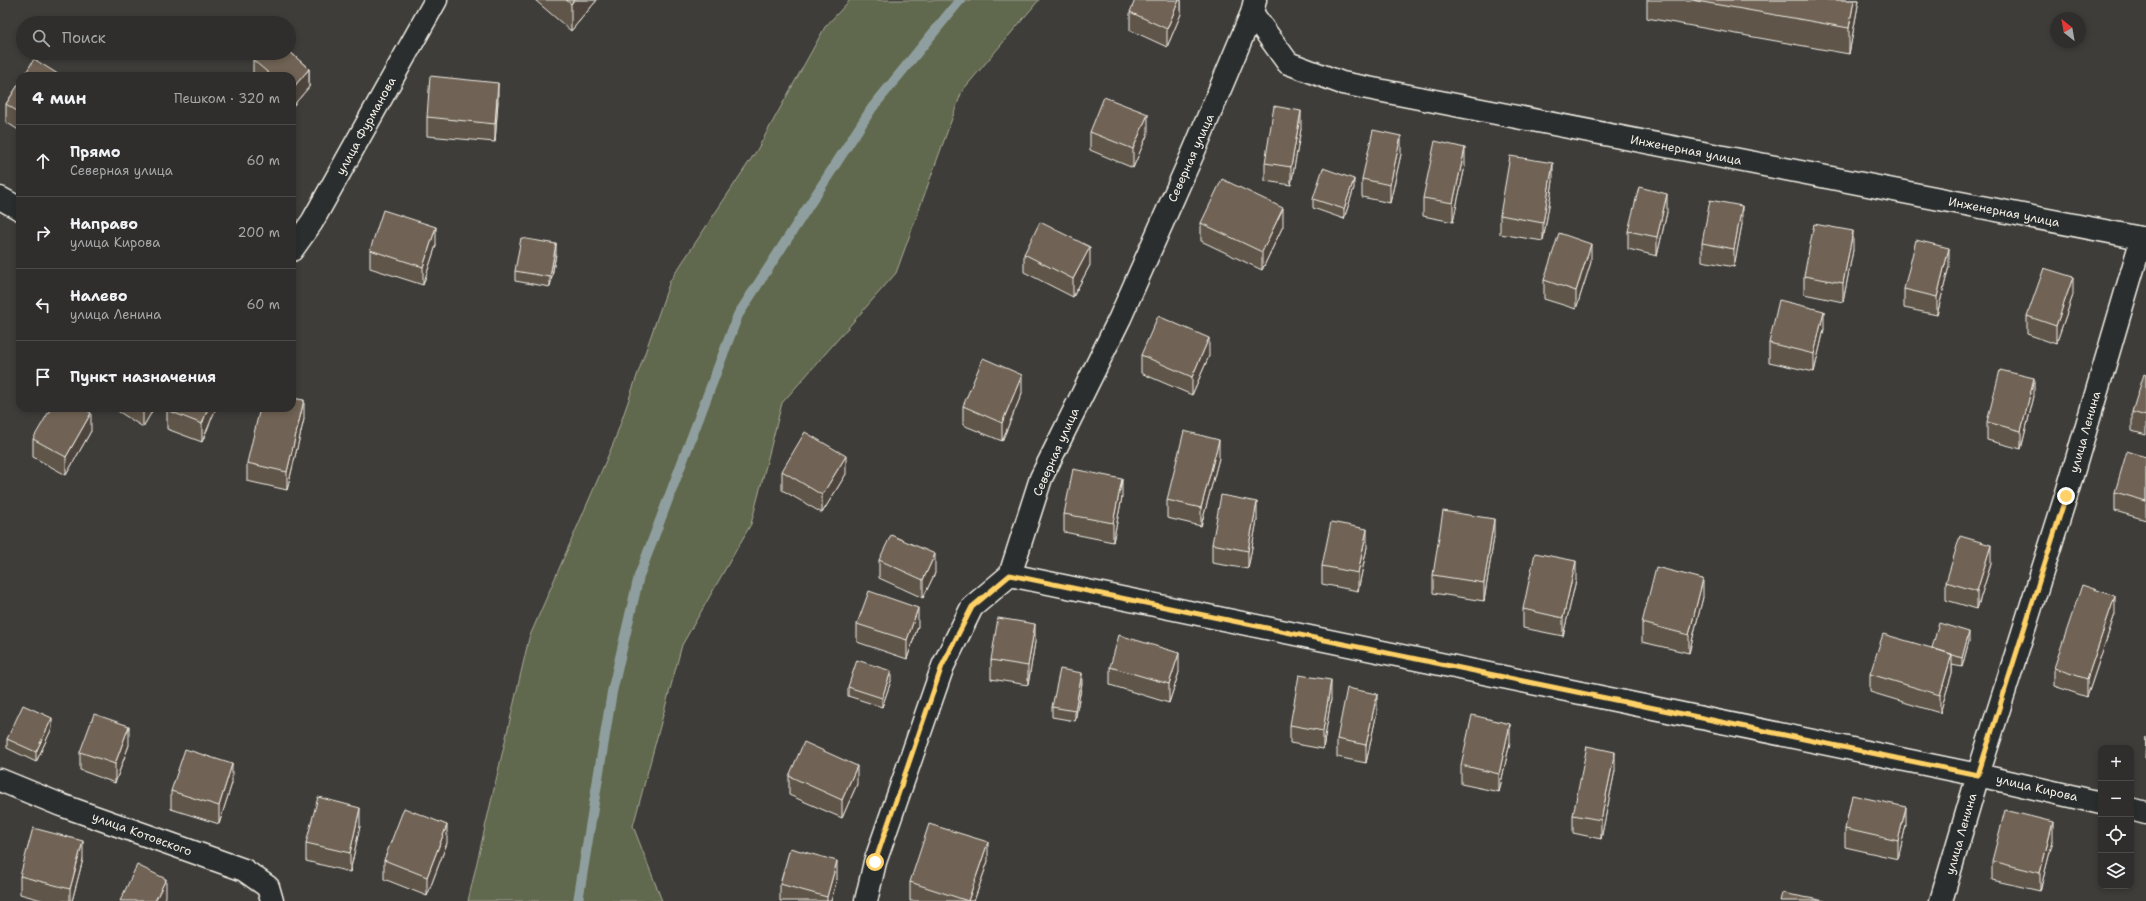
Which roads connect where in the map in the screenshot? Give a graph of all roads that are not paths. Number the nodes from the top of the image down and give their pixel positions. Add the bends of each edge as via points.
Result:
1 (436, 0) edge
2 (1254, 7) edge
3 (0, 198) edge
4 (16, 207) edge
5 (2144, 239) edge
6 (296, 244) edge
7 (1010, 575) junction
8 (1978, 775) junction
9 (0, 780) edge
10 (2098, 801) edge
11 (2134, 810) edge
12 (2146, 813) edge
13 (272, 901) edge
14 (866, 901) edge
15 (1941, 901) edge

1 - 6 street, улица Фурманова via 312,222
2 - 5 street, Инженерная улица via 1288,63 1342,83
2 - 7 street, Северная улица via 1120,318 1041,478
3 - 4 street
5 - 8 street, улица Ленина
7 - 8 street, улица Кирова
7 - 14 street via 972,607 942,666 875,862
8 - 10 street, улица Кирова
8 - 15 street, улица Ленина
9 - 13 street, улица Котовского via 61,805 244,870 268,887
11 - 12 street

